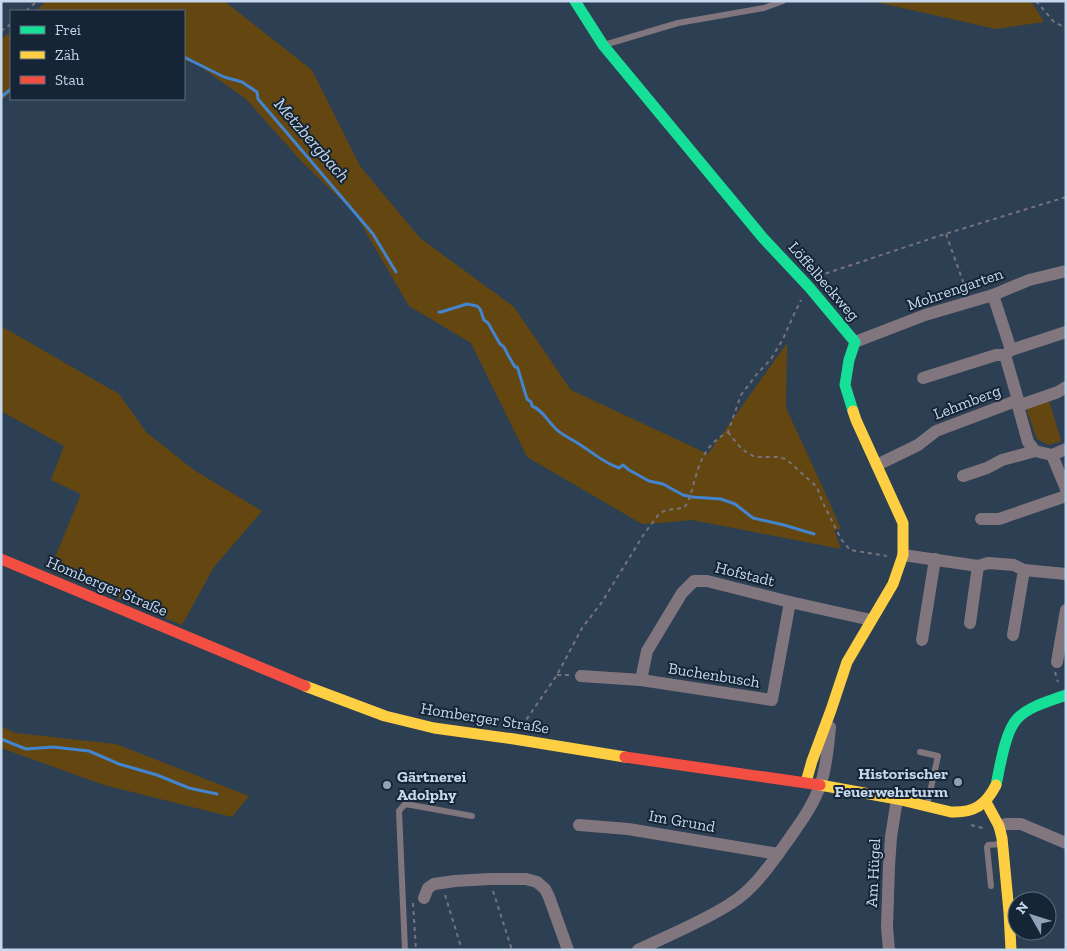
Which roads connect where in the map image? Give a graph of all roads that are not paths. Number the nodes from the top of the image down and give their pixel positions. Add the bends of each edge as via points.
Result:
1 (575, 1) edge
2 (783, 1) edge
3 (603, 45) junction
4 (1066, 271) edge
5 (993, 295) junction
6 (1066, 332) edge
7 (856, 342) junction
8 (1008, 353) junction
9 (923, 378) dead end
10 (1066, 387) edge
11 (1018, 403) junction
12 (1066, 449) edge
13 (1036, 451) junction
14 (1052, 455) junction
15 (877, 465) junction
16 (963, 476) dead end
17 (1066, 489) edge
18 (1066, 496) edge
19 (981, 519) dead end
20 (903, 557) junction
21 (1, 559) edge
22 (935, 559) junction
23 (978, 566) junction
24 (1024, 570) junction
25 (1066, 574) edge
26 (790, 602) junction
27 (1066, 610) edge
28 (870, 620) junction
29 (970, 623) dead end
30 (1013, 635) dead end
31 (922, 640) dead end
32 (1057, 662) road end
33 (581, 676) dead end
34 (641, 680) junction
35 (1065, 695) edge
36 (831, 710) junction
37 (920, 752) dead end
38 (806, 782) junction
39 (821, 785) junction
40 (897, 799) junction
41 (986, 802) junction
42 (927, 807) junction
43 (472, 816) dead end
44 (1002, 825) junction
45 (579, 826) dead end
46 (1003, 841) junction
47 (1066, 843) edge
48 (778, 854) junction
49 (991, 886) dead end
50 (424, 898) road end
51 (404, 950) edge
52 (568, 950) edge
53 (638, 950) edge
54 (889, 950) edge
55 (1011, 950) edge

1 - 3 main road, Löffelbeckweg
2 - 3 lane via 764,8 678,23
3 - 7 main road, Löffelbeckweg via 763,238
4 - 5 street, Mohrengarten via 1029,280
5 - 7 street, Mohrengarten
5 - 8 street
6 - 8 street
7 - 15 main road, Löffelbeckweg via 845,385 856,420
8 - 9 street
8 - 11 street
10 - 11 street, Lehmberg
11 - 13 street via 1028,442
11 - 15 street, Lehmberg via 936,431 918,445
12 - 14 street
13 - 14 street
13 - 16 street via 1002,460
14 - 17 street
15 - 20 main road, Löffelbeckweg via 903,523
18 - 19 street via 999,519
20 - 22 street
20 - 28 main road, Löffelbeckweg via 893,584
21 - 38 main road, Homberger Straße via 302,685 385,716 434,728
22 - 23 street
22 - 31 street
23 - 24 street via 988,563 1014,565
23 - 29 street
24 - 25 street
24 - 30 street
26 - 28 street, Hofstadt
26 - 34 street, Hofstadt via 706,581 694,581 682,593 647,651
26 - 34 street, Buchenbusch via 772,700
27 - 32 street
28 - 36 main road, Löffelbeckweg via 847,662
33 - 34 street, Buchenbusch
35 - 41 main road via 1017,719 996,786
36 - 38 main road, Löffelbeckweg
36 - 39 street, Löffelbeckweg
37 - 42 lane via 938,756
38 - 39 main road, Homberger Straße
39 - 40 main road, Homberger Straße
39 - 48 street, Löffelbeckweg via 804,818
40 - 42 main road, Homberger Straße
40 - 54 street, Am Hügel via 889,866
41 - 42 main road, Homberger Straße via 969,812 945,816
41 - 44 main road
43 - 51 lane via 405,804 399,811
44 - 46 main road
44 - 47 street via 1021,824
45 - 48 street, Im Grund via 628,829
46 - 49 lane via 987,846
46 - 55 main road
48 - 53 street, Löffelbeckweg via 748,891 731,904
50 - 52 street via 428,888 434,884 455,881 526,879 537,882 550,897

